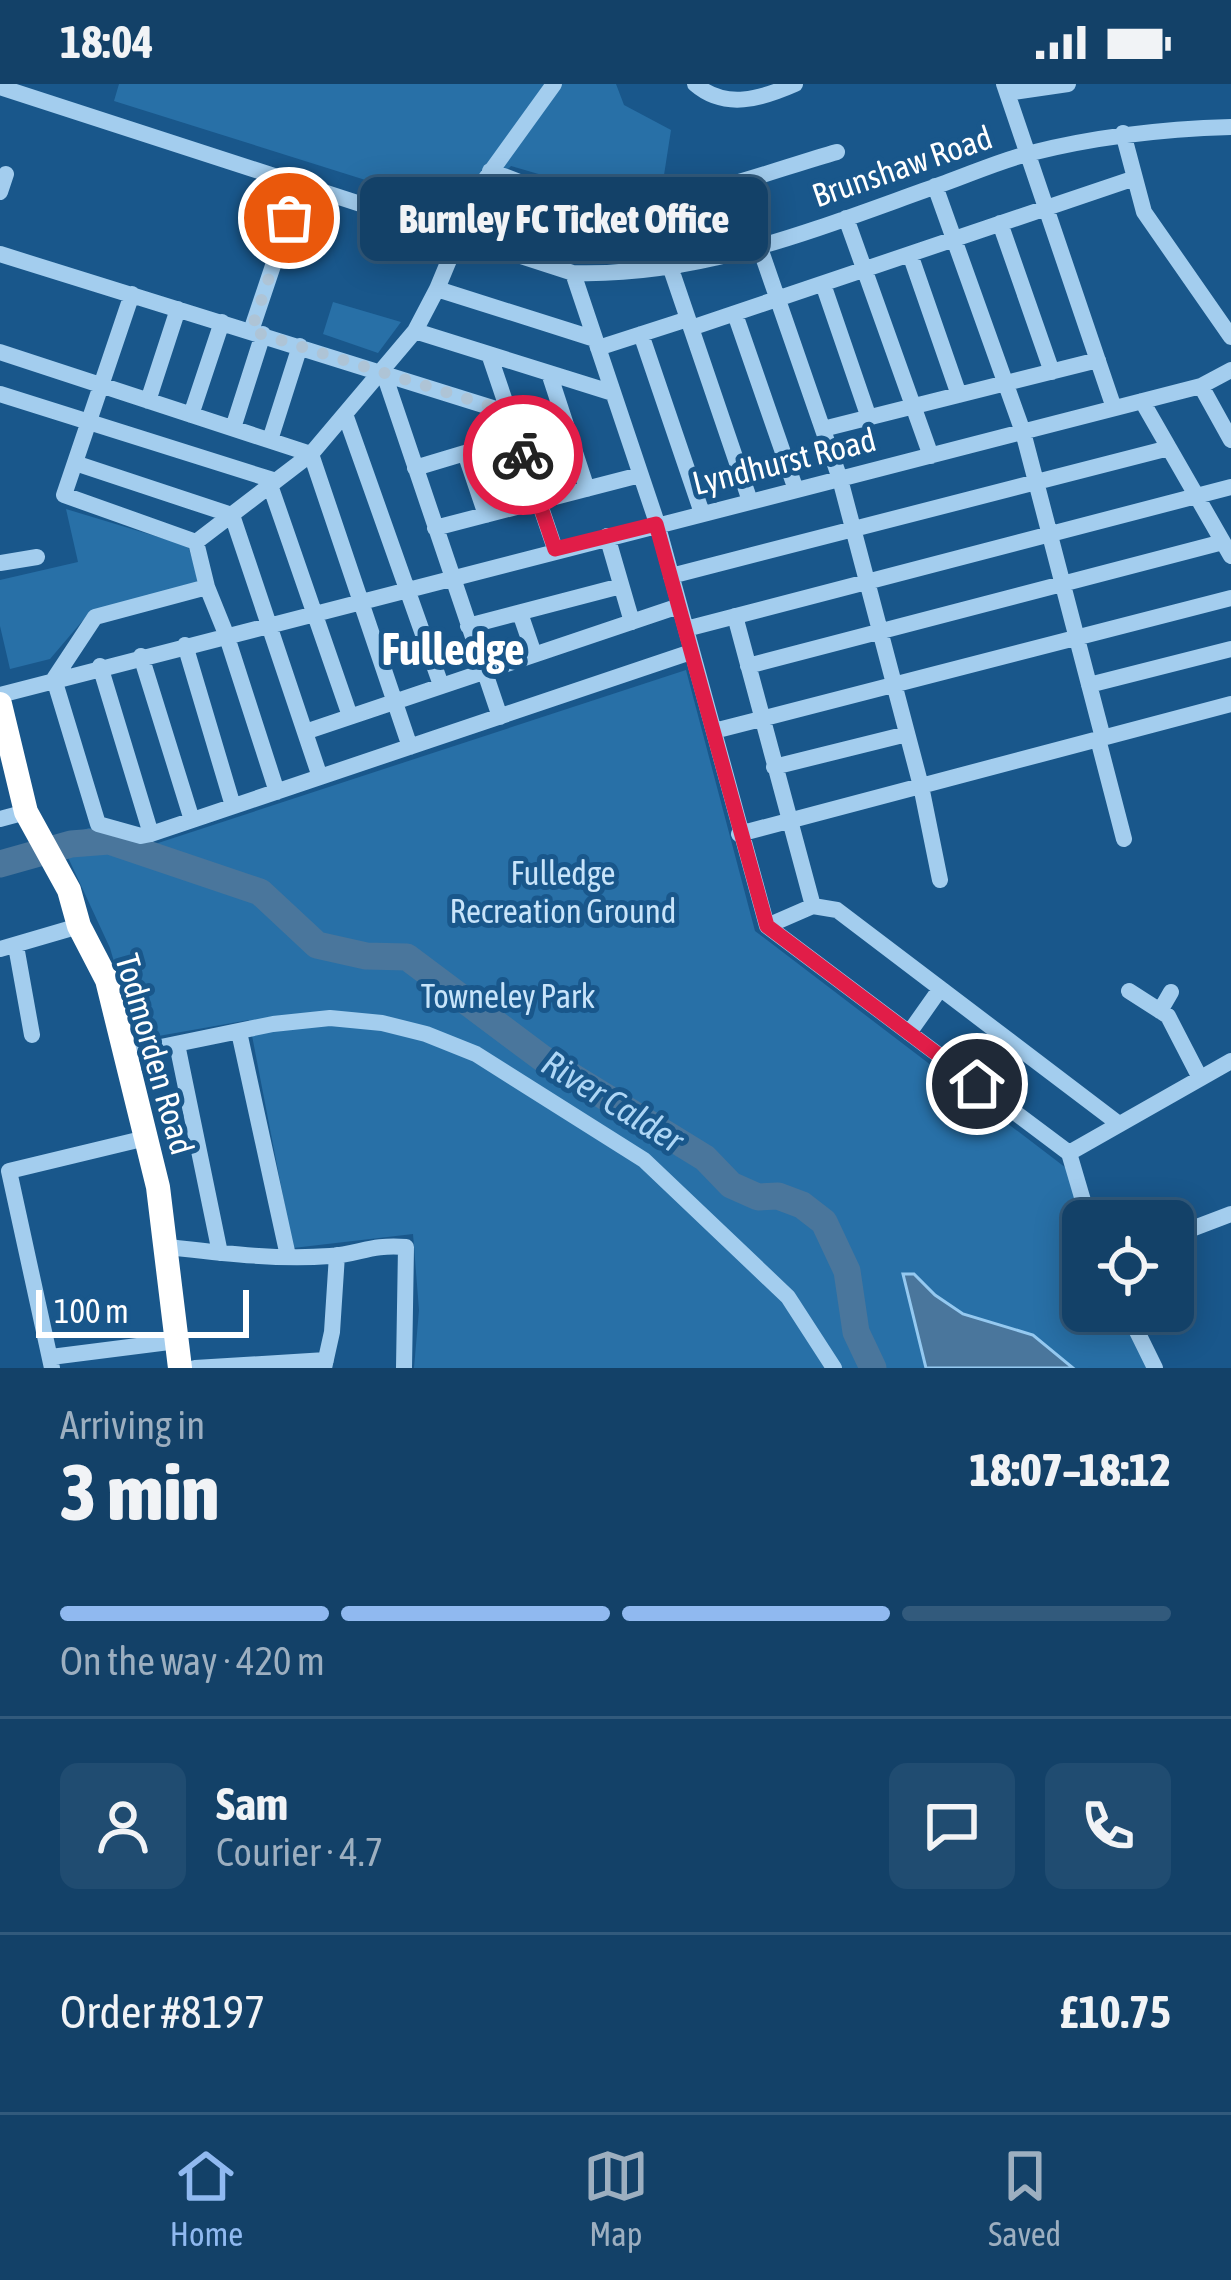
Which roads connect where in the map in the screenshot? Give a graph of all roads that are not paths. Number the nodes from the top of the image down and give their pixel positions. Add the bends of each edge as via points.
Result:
1 (554, 84) edge
2 (695, 84) edge
3 (794, 84) edge
4 (1068, 84) edge
5 (0, 87) edge
6 (1005, 89) edge
7 (1231, 128) edge
8 (1123, 133) junction
9 (837, 152) dead end
10 (1027, 154) junction
11 (490, 171) junction
12 (1135, 178) junction
13 (935, 186) junction
14 (662, 201) junction
15 (1046, 208) junction
16 (289, 218) dead end
17 (847, 218) junction
18 (1000, 224) junction
19 (458, 237) junction
20 (954, 240) junction
21 (760, 248) junction
22 (0, 254) edge
23 (910, 254) junction
24 (673, 269) junction
25 (865, 269) junction
26 (573, 273) junction
27 (823, 284) junction
28 (437, 289) junction
29 (132, 294) junction
30 (778, 299) junction
31 (178, 309) junction
32 (735, 314) junction
33 (222, 322) junction
34 (690, 324) junction
35 (415, 331) junction
36 (257, 333) junction
37 (641, 334) junction
38 (1231, 337) edge
39 (597, 344) junction
40 (300, 346) junction
41 (0, 352) edge
42 (489, 354) junction
43 (1098, 360) junction
44 (1231, 370) edge
45 (383, 371) junction
46 (1052, 372) junction
47 (549, 373) junction
48 (1006, 384) junction
49 (101, 386) junction
50 (1201, 386) junction
51 (0, 394) edge
52 (613, 394) junction
53 (959, 395) junction
54 (148, 401) junction
55 (1142, 401) junction
56 (914, 407) junction
57 (1114, 408) junction
58 (509, 412) junction
59 (346, 414) junction
60 (191, 415) junction
61 (869, 418) junction
62 (88, 424) junction
63 (233, 428) junction
64 (823, 429) junction
65 (1023, 432) junction
66 (517, 437) junction
67 (270, 440) junction
68 (1231, 440) edge
69 (1169, 448) junction
70 (465, 452) junction
71 (311, 454) junction
72 (931, 455) junction
73 (75, 463) junction
74 (415, 468) junction
75 (640, 475) junction
76 (841, 479) junction
77 (1036, 482) junction
78 (273, 483) junction
79 (1231, 487) edge
80 (587, 489) junction
81 (796, 490) junction
82 (1197, 496) junction
83 (750, 501) junction
84 (539, 502) junction
85 (702, 513) junction
86 (232, 514) junction
87 (486, 515) junction
88 (656, 524) junction
89 (435, 528) junction
90 (854, 529) junction
91 (1050, 534) junction
92 (607, 536) junction
93 (196, 542) junction
94 (555, 549) junction
95 (1227, 549) edge
96 (37, 557) dead end
97 (0, 563) edge
98 (451, 576) junction
99 (671, 576) junction
100 (868, 582) junction
101 (1063, 584) junction
102 (622, 586) junction
103 (207, 587) junction
104 (406, 588) junction
105 (1231, 598) edge
106 (360, 600) junction
107 (679, 606) junction
108 (315, 611) junction
109 (520, 613) junction
110 (735, 616) junction
111 (632, 622) junction
112 (268, 623) junction
113 (468, 626) junction
114 (686, 629) junction
115 (880, 631) junction
116 (226, 634) junction
117 (1077, 638) junction
118 (184, 645) junction
119 (1231, 649) edge
120 (691, 652) junction
121 (534, 654) junction
122 (141, 656) junction
123 (100, 666) junction
124 (748, 666) junction
125 (484, 670) junction
126 (54, 680) junction
127 (894, 685) junction
128 (1089, 685) junction
129 (441, 686) junction
130 (0, 699) edge
131 (394, 701) junction
132 (1231, 704) edge
133 (350, 716) junction
134 (500, 717) junction
135 (762, 719) junction
136 (714, 731) junction
137 (305, 732) junction
138 (907, 734) junction
139 (1100, 739) junction
140 (410, 747) junction
141 (774, 767) junction
142 (320, 777) junction
143 (921, 786) junction
144 (277, 792) junction
145 (233, 806) junction
146 (0, 819) edge
147 (193, 820) junction
148 (788, 821) junction
149 (31, 822) junction
150 (151, 834) junction
151 (739, 834) junction
152 (1124, 839) dead end
153 (940, 880) dead end
154 (813, 906) junction
155 (79, 926) junction
156 (767, 926) junction
157 (8, 948) edge
158 (22, 981) junction
159 (0, 986) edge
160 (940, 988) junction
161 (1129, 991) dead end
162 (1171, 992) dead end
163 (1160, 1011) junction
164 (239, 1032) junction
165 (909, 1033) junction
166 (32, 1035) dead end
167 (177, 1044) junction
168 (127, 1054) junction
169 (1231, 1060) edge
170 (1200, 1078) junction
171 (1120, 1124) junction
172 (146, 1138) junction
173 (1069, 1153) junction
174 (1083, 1200) edge
175 (1231, 1214) edge
176 (1194, 1228) edge
177 (168, 1247) junction
178 (220, 1252) junction
179 (288, 1256) junction
180 (337, 1256) junction
181 (1137, 1332) edge
182 (177, 1341) junction
183 (52, 1362) edge
184 (325, 1364) edge
185 (179, 1368) edge
186 (195, 1368) edge
187 (404, 1368) edge
188 (833, 1368) edge
189 (1155, 1368) edge

1 - 11 street
2 - 3 street via 734,102
4 - 6 street
5 - 19 street, Brunshaw Road
6 - 10 street
7 - 8 street, Brunshaw Road
8 - 10 street, Brunshaw Road
8 - 12 street
9 - 14 street
10 - 13 street, Brunshaw Road
10 - 15 street
11 - 14 street via 588,205
11 - 19 street
12 - 15 street
12 - 38 street via 1144,212
13 - 17 street, Brunshaw Road
13 - 20 street
14 - 24 street
15 - 18 street
15 - 43 street
16 - 36 street
17 - 21 street, Brunshaw Road
17 - 25 street
18 - 20 street
18 - 46 street
19 - 26 street, Brunshaw Road
19 - 28 street
20 - 23 street
20 - 48 street
21 - 24 street, Brunshaw Road
21 - 30 street
22 - 29 street
23 - 25 street
23 - 53 street
24 - 26 street, Brunshaw Road
24 - 34 street
25 - 27 street
25 - 56 street
26 - 39 street
27 - 30 street
27 - 61 street
28 - 35 street
28 - 39 street
29 - 31 street
29 - 49 street
30 - 32 street
30 - 64 street
31 - 33 street
31 - 54 street
32 - 34 street
32 - 81 street
33 - 36 street
33 - 60 street
34 - 37 street
34 - 83 street
35 - 42 street
35 - 45 street
36 - 40 street
36 - 63 street
37 - 39 street
37 - 85 street
39 - 52 street
40 - 45 street
40 - 67 street
41 - 49 street
42 - 47 street
42 - 58 street
43 - 46 street
43 - 57 street
44 - 50 street, Lyndhurst Road
45 - 58 street
45 - 59 street
45 - 74 street
46 - 48 street
47 - 52 street
47 - 80 street
48 - 53 street
48 - 65 street
49 - 54 street
49 - 62 street
50 - 55 street, Lyndhurst Road
50 - 68 street
51 - 62 street
52 - 75 street
53 - 56 street
54 - 60 street
55 - 57 street, Lyndhurst Road
55 - 69 street
56 - 61 street
56 - 72 street
57 - 65 street, Lyndhurst Road
58 - 66 street
59 - 71 street
59 - 104 street
60 - 63 street
61 - 64 street
62 - 73 street
62 - 78 street
63 - 67 street
64 - 76 street
65 - 72 street, Lyndhurst Road
65 - 77 street
66 - 70 street
66 - 84 street
67 - 71 street
69 - 77 street
69 - 82 street
70 - 74 street
70 - 87 street
71 - 78 street
71 - 106 street
72 - 76 street, Lyndhurst Road
73 - 86 street
73 - 93 street via 64,495
74 - 89 street
75 - 80 street
75 - 88 street
76 - 81 street, Lyndhurst Road
76 - 90 street
77 - 90 street
77 - 91 street
78 - 86 street
78 - 108 street
79 - 82 street
80 - 84 street
81 - 83 street, Lyndhurst Road
82 - 91 street
82 - 95 street
83 - 85 street, Lyndhurst Road
84 - 87 street
84 - 94 street
85 - 88 street, Lyndhurst Road
86 - 93 street
86 - 112 street
87 - 89 street
88 - 92 street, Lyndhurst Road
88 - 99 street
89 - 98 street
90 - 99 street
90 - 100 street
91 - 100 street
91 - 101 street
92 - 94 street, Lyndhurst Road
92 - 102 street
93 - 103 street
94 - 98 street, Lyndhurst Road
95 - 101 street
96 - 97 street
98 - 104 street, Lyndhurst Road
98 - 113 street
99 - 107 street
100 - 110 street
100 - 115 street
101 - 115 street
101 - 117 street
102 - 109 street
102 - 111 street
103 - 116 street
103 - 126 street via 95,617
104 - 106 street, Lyndhurst Road
104 - 129 street
105 - 117 street
106 - 108 street, Lyndhurst Road
106 - 131 street
107 - 111 street
107 - 114 street
108 - 112 street, Lyndhurst Road
108 - 133 street
109 - 113 street
109 - 121 street
110 - 114 street
110 - 124 street
111 - 121 street
112 - 116 street, Lyndhurst Road
112 - 137 street
113 - 125 street
114 - 120 street
115 - 124 street
115 - 127 street
116 - 118 street, Lyndhurst Road
116 - 144 street
117 - 127 street
117 - 128 street
118 - 122 street, Lyndhurst Road
118 - 145 street
119 - 128 street
120 - 134 street
120 - 136 street
121 - 125 street
122 - 123 street, Lyndhurst Road
122 - 147 street
123 - 126 street, Lyndhurst Road
123 - 150 street
124 - 135 street
125 - 129 street
125 - 134 street
126 - 130 street, Lyndhurst Road
126 - 150 street via 98,824
127 - 135 street
127 - 138 street
128 - 139 street
129 - 131 street
130 - 149 highway, Todmorden Road
131 - 133 street
131 - 140 street
132 - 139 street
133 - 137 street
134 - 140 street
135 - 136 street
135 - 141 street
136 - 151 street
137 - 142 street
138 - 141 street
138 - 143 street
139 - 143 street
139 - 152 street
140 - 142 street
141 - 148 street
142 - 144 street
143 - 148 street
143 - 153 street
144 - 145 street
145 - 147 street
146 - 149 street
147 - 150 street
148 - 151 street
148 - 154 street
149 - 155 highway, Todmorden Road via 69,890
151 - 156 street
154 - 156 street
154 - 160 street via 837,910
155 - 157 street
155 - 168 highway, Todmorden Road via 107,980
156 - 165 street
157 - 158 street
158 - 159 street
158 - 166 street
160 - 165 street
160 - 171 street
161 - 163 street
162 - 163 street
163 - 170 street
164 - 167 street
164 - 179 street
164 - 188 street via 347,1020 426,1034 476,1054 644,1160 788,1297
165 - 173 street
167 - 168 street
167 - 178 street
168 - 172 highway, Todmorden Road
169 - 170 street
170 - 171 street
171 - 173 street
172 - 177 highway, Todmorden Road
172 - 183 street via 10,1171
173 - 174 street
175 - 176 street
177 - 178 street
177 - 182 highway, Todmorden Road
178 - 179 street
179 - 180 street
180 - 184 street
180 - 187 street via 406,1247
181 - 189 street
182 - 183 street
182 - 185 highway, Todmorden Road
184 - 186 street

